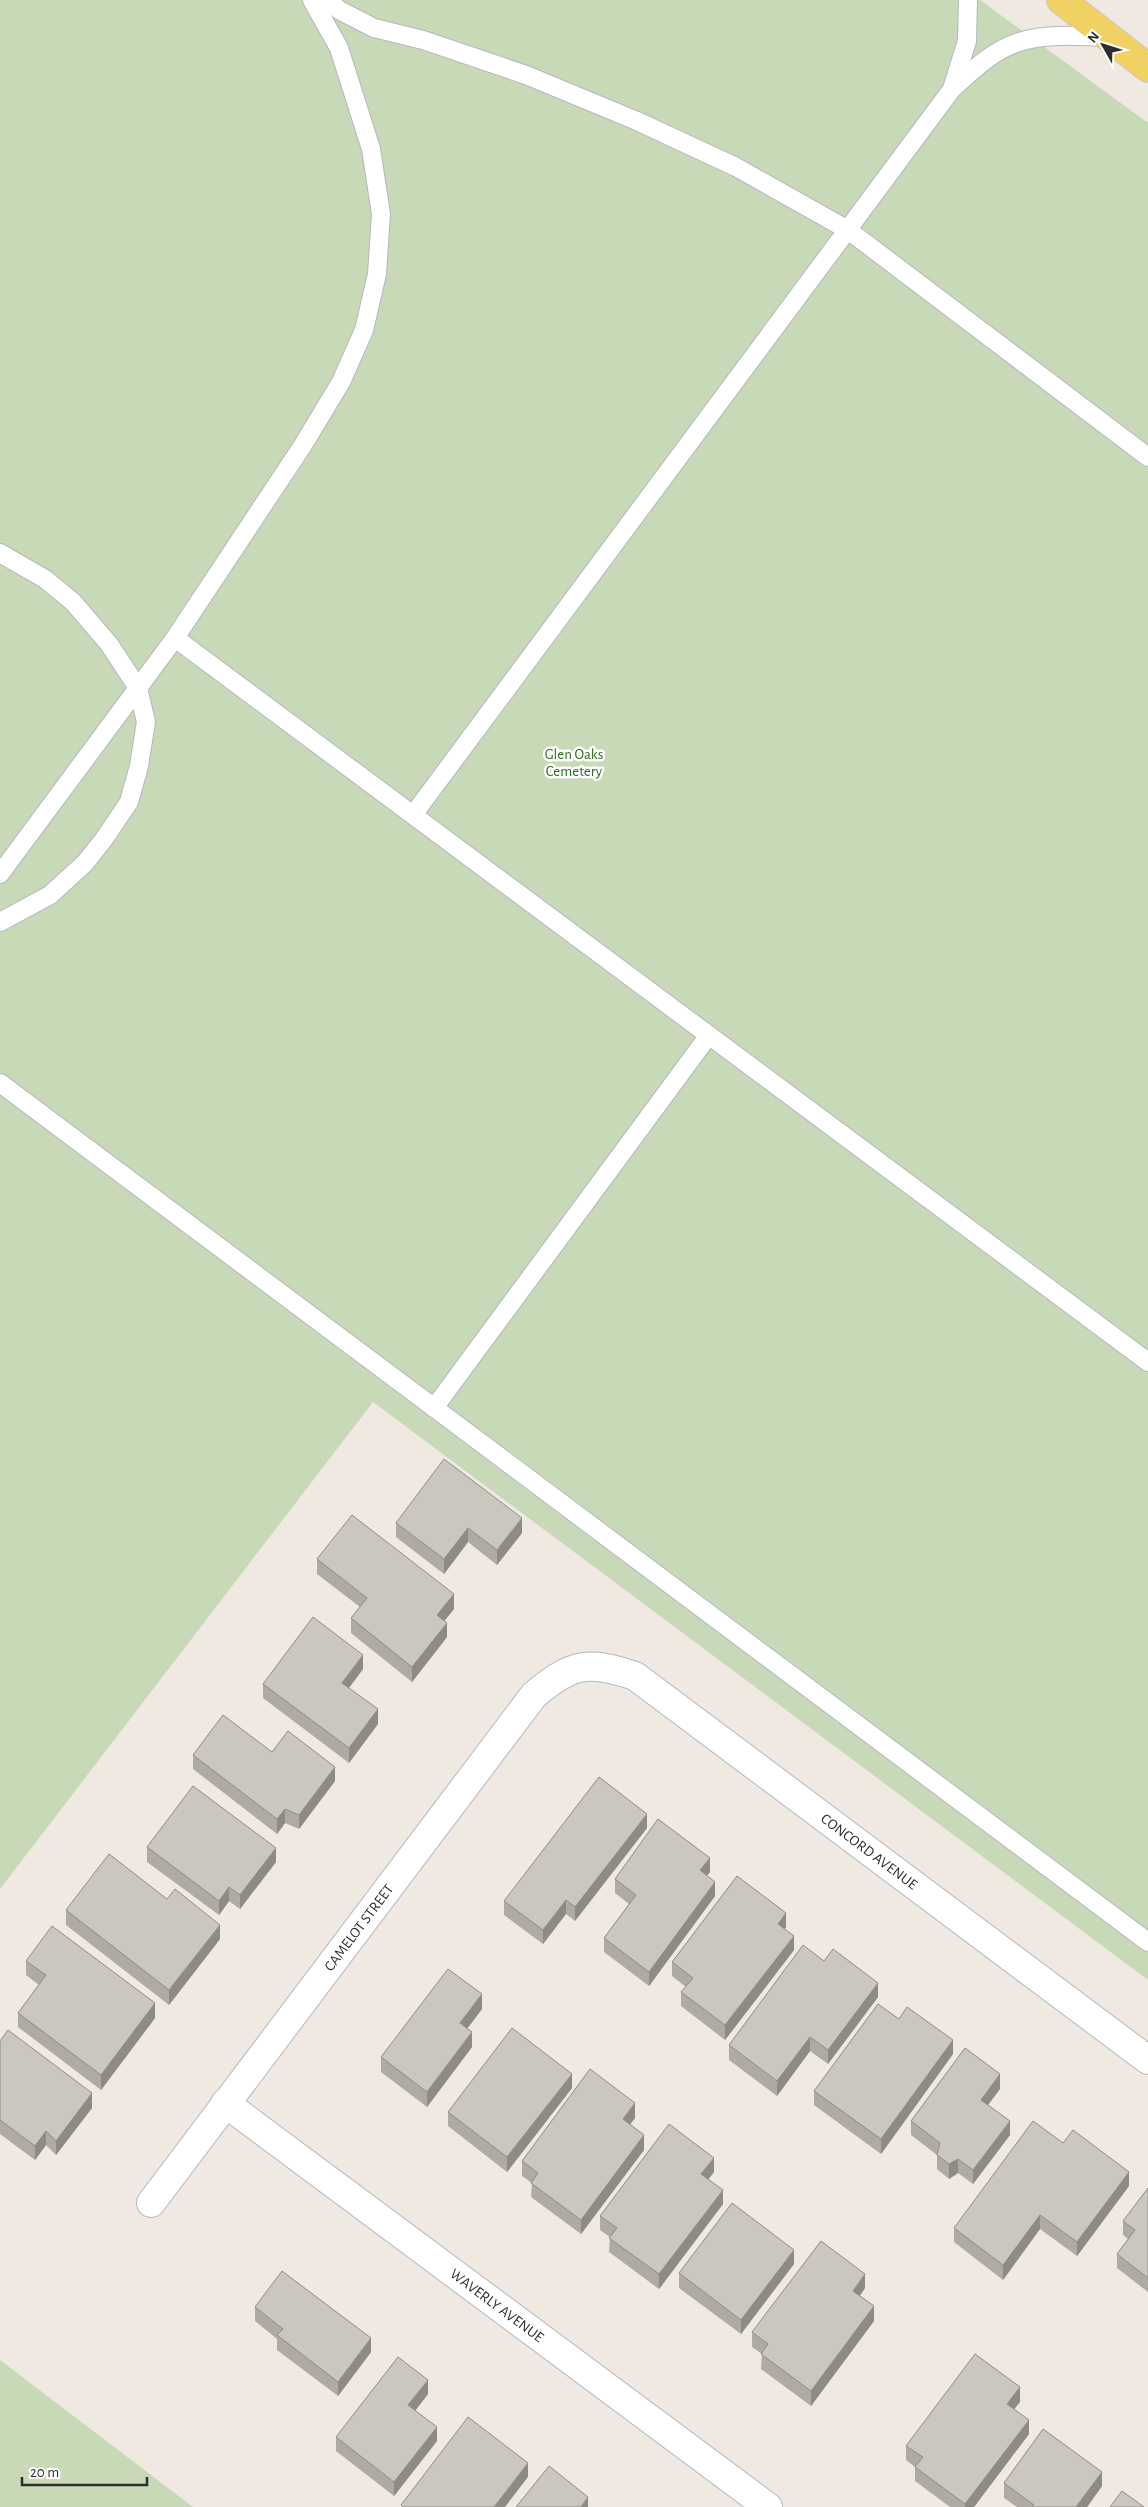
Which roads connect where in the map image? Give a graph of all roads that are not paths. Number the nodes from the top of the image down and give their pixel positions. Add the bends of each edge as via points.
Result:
1 (312, 0) edge
2 (328, 0) edge
3 (968, 0) edge
4 (1060, 0) edge
5 (1108, 37) junction
6 (1148, 68) edge
7 (952, 89) junction
8 (848, 230) junction
9 (1148, 457) edge
10 (0, 553) edge
11 (175, 638) junction
12 (138, 688) junction
13 (413, 815) junction
14 (0, 874) edge
15 (0, 922) edge
16 (709, 1035) junction
17 (0, 1083) edge
18 (1148, 1362) edge
19 (434, 1408) junction
20 (580, 1666) joint
21 (1148, 1942) edge
22 (1148, 2060) edge
23 (225, 2103) junction
24 (151, 2203) dead end
25 (768, 2507) edge

1 - 11 lane via 340,48 371,149 381,214 377,274 364,330 341,382
2 - 8 lane via 339,10 374,28 423,40 526,76 638,121 736,167
3 - 7 lane via 967,41
4 - 5 main road
5 - 6 main road
5 - 7 lane via 1061,35 1018,42 985,60
7 - 8 lane
8 - 9 lane
8 - 13 lane
10 - 12 lane via 45,579 73,602 110,644
11 - 12 lane
11 - 13 lane
12 - 14 lane
12 - 15 lane via 146,722 129,802 85,863 50,895
13 - 16 lane
16 - 18 lane
16 - 19 lane
17 - 19 lane
19 - 21 lane
20 - 22 street, CONCORD AVENUE via 608,1667 635,1676
20 - 23 street, CAMELOT STREET via 556,1677 534,1695
23 - 24 street, CAMELOT STREET
23 - 25 street, WAVERLY AVENUE

